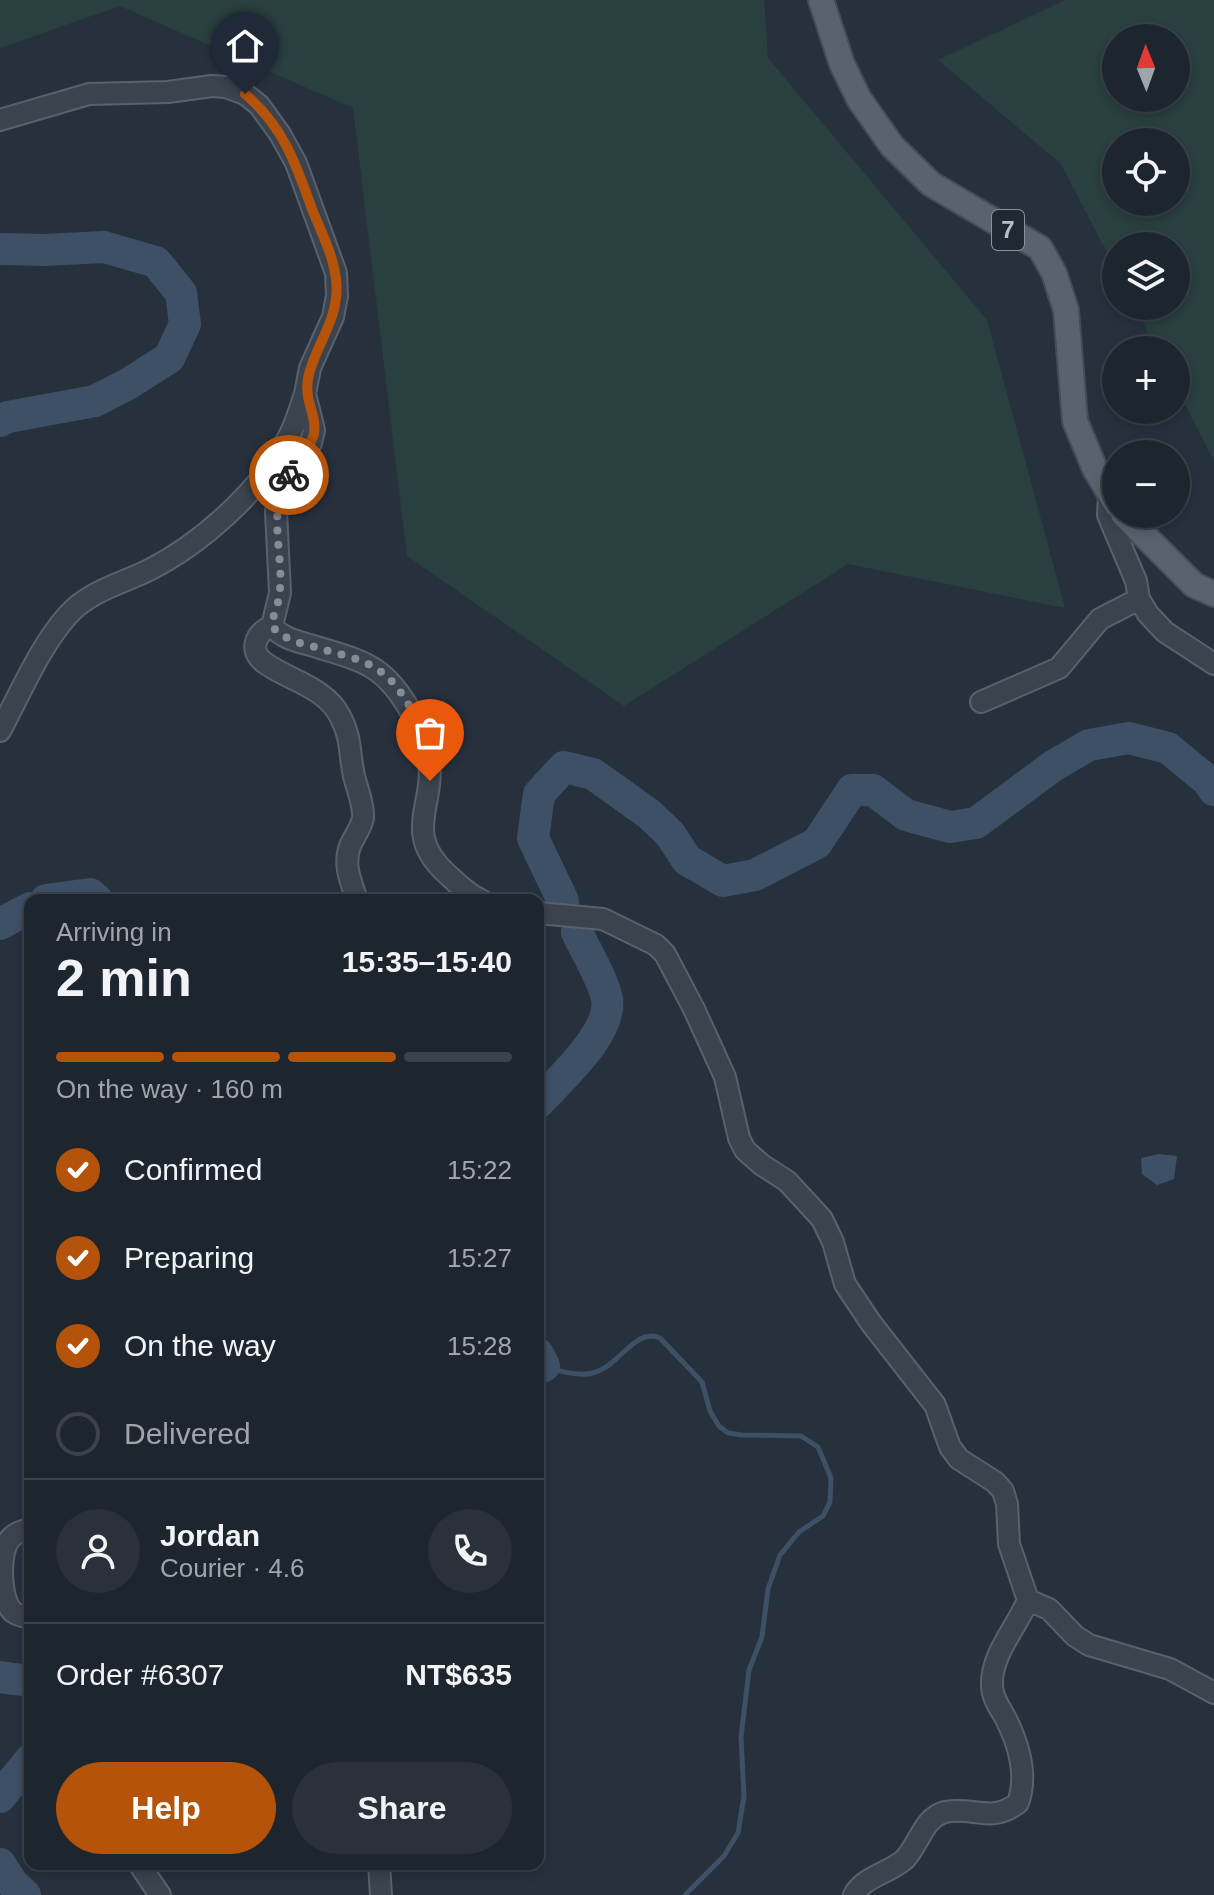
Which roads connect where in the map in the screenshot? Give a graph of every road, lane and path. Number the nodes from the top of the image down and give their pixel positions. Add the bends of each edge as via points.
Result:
1 (821, 0) edge
2 (0, 120) edge
3 (305, 394) junction
4 (1102, 478) edge
5 (1114, 528) edge
6 (1137, 528) edge
7 (1214, 594) edge
8 (1139, 599) junction
9 (272, 626) junction
10 (1214, 664) edge
11 (981, 702) dead end
12 (0, 731) edge
13 (355, 894) edge
14 (469, 894) edge
15 (544, 914) edge
16 (24, 1530) edge
17 (1028, 1600) junction
18 (24, 1616) edge
19 (1214, 1693) edge
20 (143, 1870) edge
21 (379, 1870) edge
22 (160, 1895) edge
23 (381, 1895) edge
24 (854, 1895) edge

1 - 4 main road, 7 via 859,99 892,146 931,184 1040,248 1066,310 1075,421
2 - 3 street via 89,94 212,86 245,94 259,105 296,163 336,273 333,317 310,368
3 - 9 street via 314,430 281,488 276,511 280,593
3 - 12 street via 288,439 260,480 194,543 98,592 69,614
5 - 8 street
6 - 7 main road via 1194,585
8 - 10 street via 1165,632
8 - 11 street via 1100,619 1059,668
9 - 13 street via 255,640 255,651 263,662 332,702 351,745 363,810 346,862
9 - 14 street via 293,640 358,659 392,681 425,739 430,781 422,837 438,866
15 - 17 street via 603,919 665,954 725,1077 745,1150 787,1181 822,1219 845,1284 935,1405 950,1447 1003,1491 1009,1544
16 - 18 street via 6,1544 1,1590 5,1603
17 - 19 street via 1049,1609 1089,1645 1170,1669
17 - 24 street via 996,1660 992,1684 1016,1741 1023,1778 1018,1803 991,1815 941,1813 897,1866 869,1880
20 - 22 street
21 - 23 street

